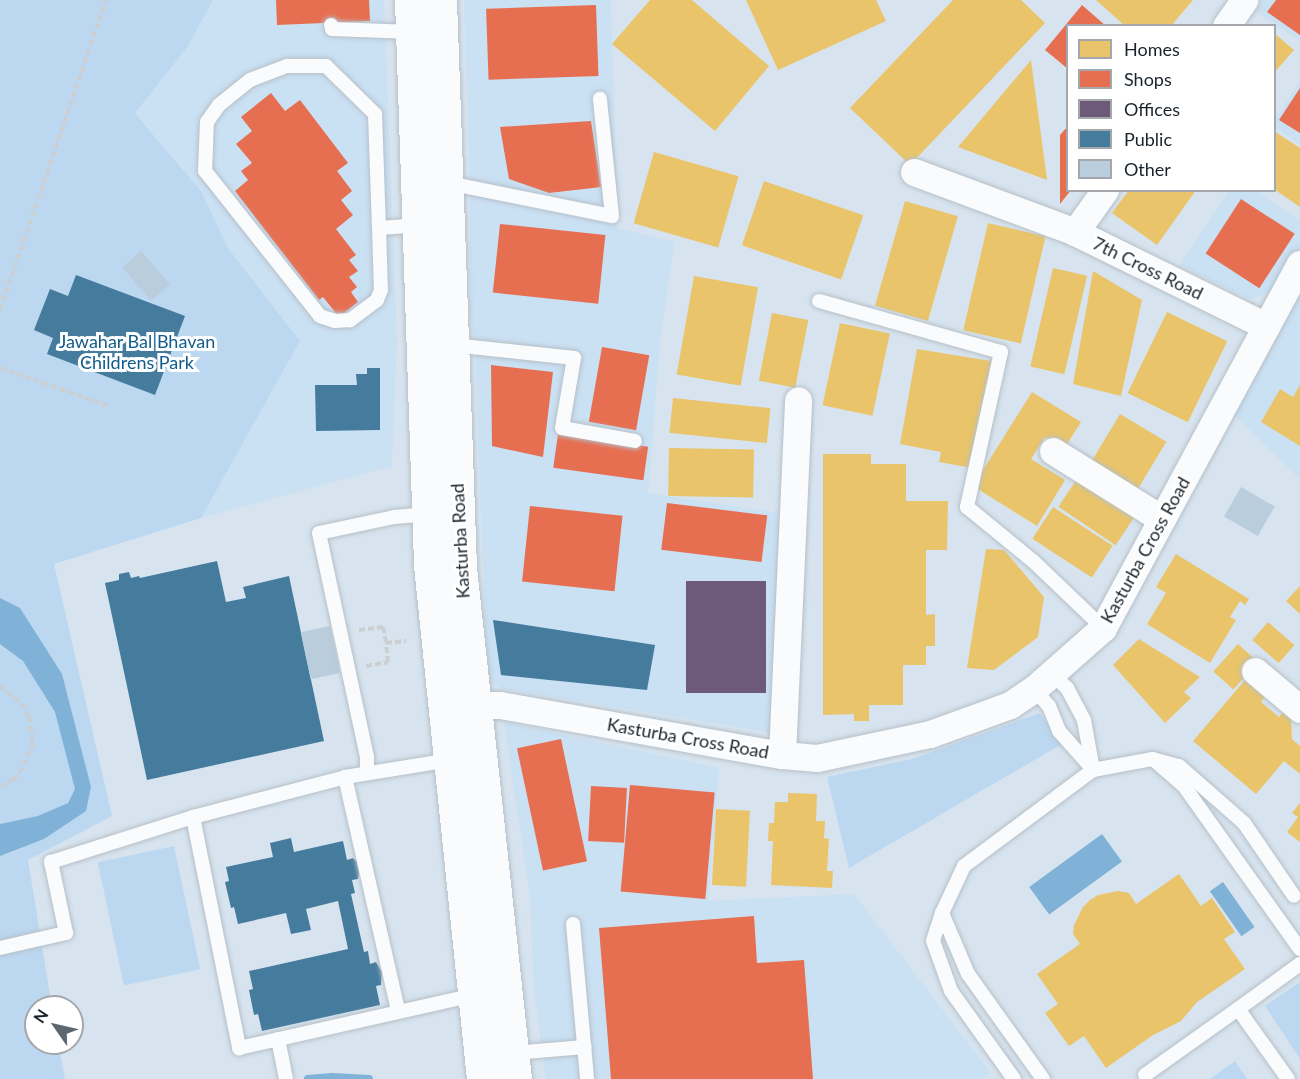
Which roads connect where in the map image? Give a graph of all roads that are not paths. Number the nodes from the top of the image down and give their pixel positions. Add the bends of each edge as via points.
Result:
1 (411, 0) edge
2 (440, 0) edge
3 (1244, 0) edge
4 (1227, 24) edge
5 (331, 25) dead end
6 (413, 32) junction
7 (600, 99) dead end
8 (914, 172) dead end
9 (448, 183) junction
10 (1104, 192) edge
11 (420, 225) junction
12 (379, 228) junction
13 (1075, 232) junction
14 (1300, 264) edge
15 (819, 301) dead end
16 (1266, 326) junction
17 (453, 345) junction
18 (798, 400) dead end
19 (635, 441) dead end
20 (1053, 451) dead end
21 (426, 514) junction
22 (1162, 519) junction
23 (1103, 628) junction
24 (1255, 671) dead end
25 (1043, 681) junction
26 (474, 705) junction
27 (1300, 709) edge
28 (782, 755) junction
29 (1153, 759) junction
30 (450, 760) junction
31 (1093, 770) junction
32 (368, 773) junction
33 (345, 777) junction
34 (193, 817) junction
35 (1294, 896) dead end
36 (942, 914) junction
37 (573, 924) dead end
38 (0, 948) edge
39 (1300, 949) edge
40 (1300, 964) edge
41 (474, 995) junction
42 (1238, 1009) junction
43 (398, 1010) junction
44 (278, 1039) junction
45 (585, 1047) junction
46 (514, 1066) edge
47 (285, 1073) edge
48 (1144, 1078) edge
49 (483, 1079) edge
50 (587, 1079) edge
51 (1014, 1079) edge
52 (1043, 1079) edge
53 (1288, 1079) edge

1 - 6 main road, Kasturba Road
2 - 9 main road, Kasturba Road
3 - 4 street
5 - 6 lane via 332,29
6 - 11 main road, Kasturba Road
7 - 9 lane via 612,216
8 - 13 street
9 - 17 main road, Kasturba Road
10 - 13 street, 7th Cross Road
11 - 12 lane
11 - 21 main road, Kasturba Road
12 - 12 lane via 375,114 326,66 287,66 249,80 219,105 207,122 205,171 320,316 350,320 377,300 381,290
13 - 16 street, 7th Cross Road
14 - 16 street, Kasturba Cross Road
15 - 23 lane via 1001,352 967,507 1033,561
16 - 22 street, Kasturba Cross Road
17 - 19 lane via 574,358 562,428
17 - 26 main road, Kasturba Road via 460,568
18 - 28 street
20 - 22 street
21 - 30 main road, Kasturba Road
21 - 32 lane via 319,533
22 - 23 street, Kasturba Cross Road
23 - 25 street, Kasturba Cross Road
24 - 27 street
25 - 28 street, Kasturba Cross Road via 1010,705 930,734 817,758
25 - 31 lane via 1059,731
25 - 31 lane via 1067,688 1084,720
26 - 28 street, Kasturba Cross Road via 500,705
26 - 46 main road, Kasturba Road
29 - 31 lane
29 - 35 lane via 1179,766 1244,823
29 - 39 lane via 1184,786
30 - 32 lane
30 - 41 main road, Kasturba Road
31 - 36 lane via 964,866
32 - 33 lane
33 - 34 lane
33 - 43 lane
34 - 38 lane via 51,862 66,933
34 - 44 lane via 239,1048
36 - 51 lane via 933,941 951,991
36 - 52 lane via 968,974
37 - 45 lane
40 - 42 lane
41 - 43 lane
41 - 49 main road, Kasturba Road
42 - 48 lane
42 - 53 lane
43 - 44 lane
44 - 47 lane
45 - 46 lane
45 - 50 lane

